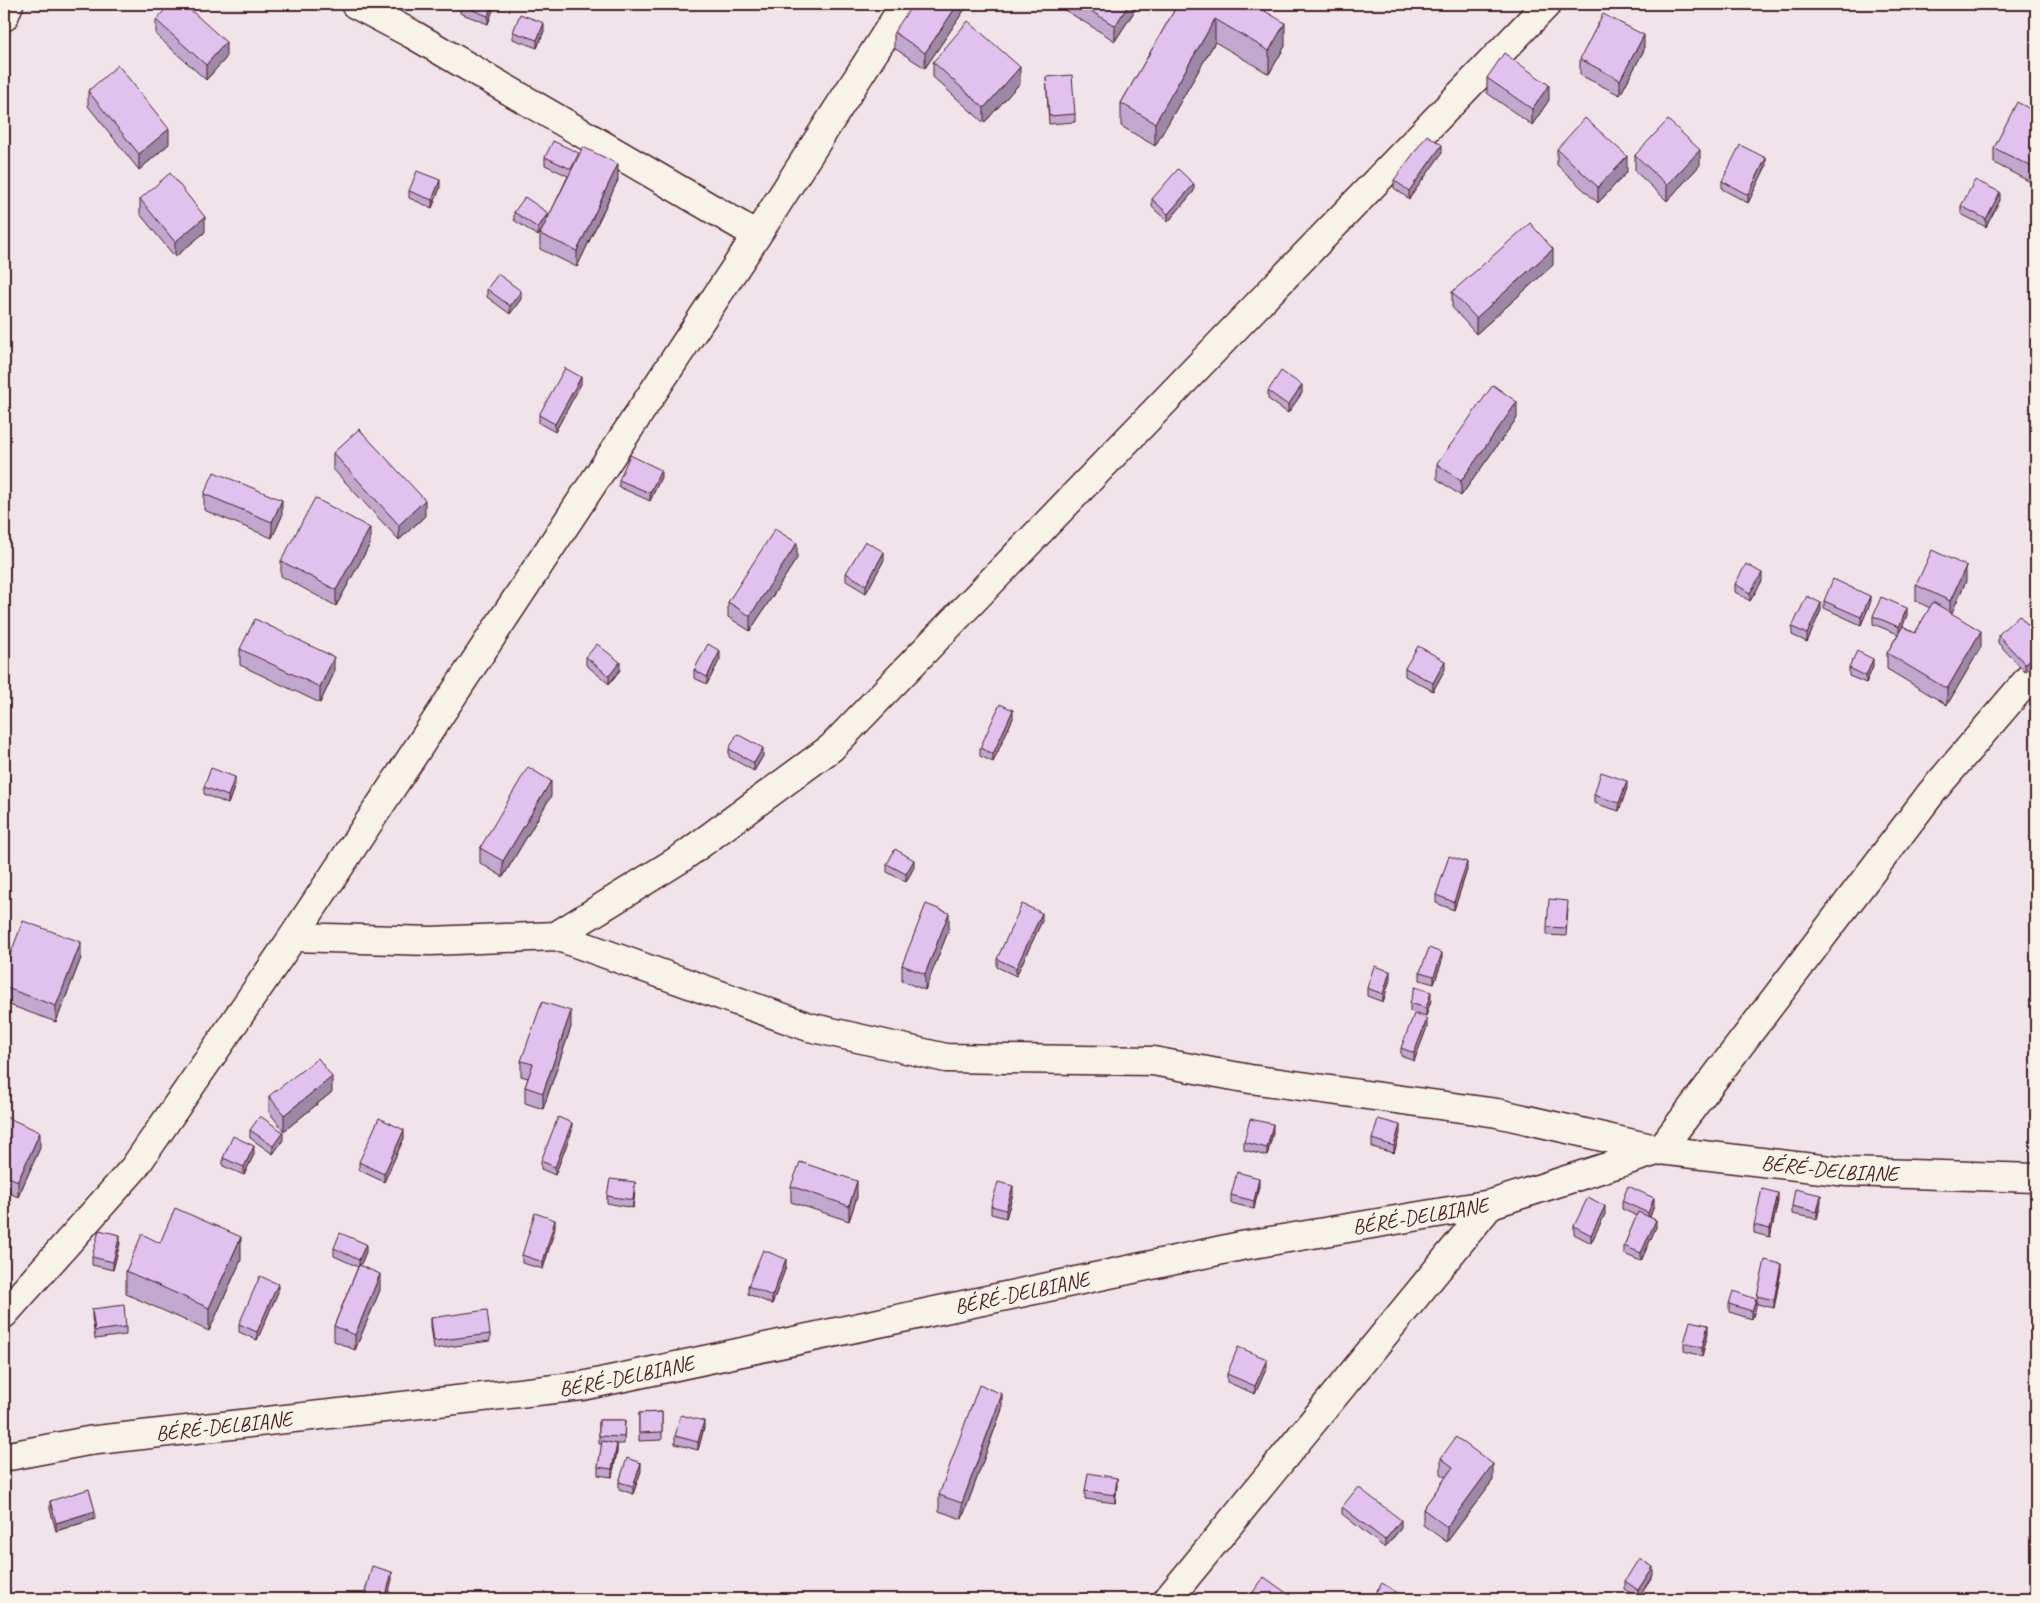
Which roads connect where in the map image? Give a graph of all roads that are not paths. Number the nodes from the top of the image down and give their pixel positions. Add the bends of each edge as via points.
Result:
1 (9, 4) edge
2 (354, 4) edge
3 (905, 4) edge
4 (1547, 4) edge
5 (4, 17) edge
6 (757, 235) junction
7 (2036, 670) edge
8 (556, 936) junction
9 (293, 937) junction
10 (1660, 1150) junction
11 (2036, 1178) edge
12 (1491, 1204) junction
13 (4, 1314) edge
14 (4, 1457) edge
15 (1168, 1599) edge

1 - 5 street
2 - 6 street via 412,34
3 - 6 street
4 - 8 street via 831,748 680,859
6 - 9 street
7 - 10 street via 1932,792
8 - 9 street via 431,941
8 - 10 street via 809,1027 946,1058 1153,1062 1250,1079 1497,1113
9 - 13 street via 134,1168
10 - 11 street, BÉRÉ-DELBIANE via 1847,1172
10 - 12 street, BÉRÉ-DELBIANE
12 - 14 street, BÉRÉ-DELBIANE via 1241,1246 582,1386 88,1441
12 - 15 street

